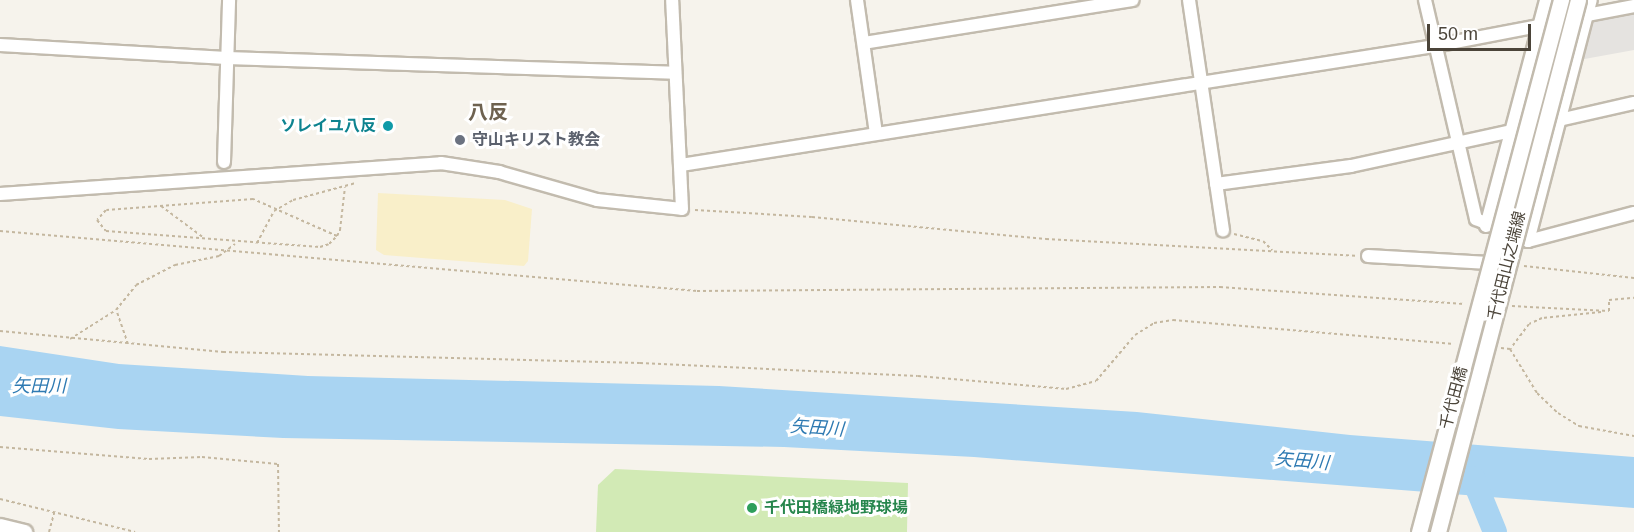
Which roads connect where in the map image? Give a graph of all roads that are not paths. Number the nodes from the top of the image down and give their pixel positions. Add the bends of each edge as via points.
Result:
1 (229, 0) edge
2 (672, 0) edge
3 (857, 0) edge
4 (1133, 0) edge
5 (1189, 0) edge
6 (1425, 0) edge
7 (1546, 0) edge
8 (1561, 0) edge
9 (1578, 0) edge
10 (1591, 0) edge
11 (1634, 6) edge
12 (1587, 15) junction
13 (1539, 26) junction
14 (864, 43) junction
15 (0, 45) edge
16 (1434, 46) junction
17 (227, 58) junction
18 (675, 73) junction
19 (1201, 84) junction
20 (1634, 103) edge
21 (1559, 120) junction
22 (1512, 130) junction
23 (876, 133) junction
24 (1457, 143) junction
25 (224, 162) dead end
26 (681, 165) junction
27 (1216, 184) junction
28 (0, 194) edge
29 (1634, 213) edge
30 (1486, 226) junction
31 (1223, 231) road end
32 (1528, 241) junction
33 (1368, 256) road end
34 (1489, 263) junction
35 (0, 526) edge
36 (24, 532) edge
37 (1419, 532) edge
38 (1438, 532) edge

1 - 17 street
2 - 18 street
3 - 14 street
4 - 14 street
5 - 19 street
6 - 16 street
7 - 13 street
8 - 34 street, 千代田山之端線, bridge
9 - 38 street, 千代田山之端線, bridge
10 - 12 street
11 - 12 street
12 - 21 street
13 - 16 street
13 - 22 street
14 - 23 street
15 - 17 street
16 - 19 street
16 - 24 street
17 - 18 street
17 - 25 street
18 - 26 street
19 - 23 street
19 - 27 street
20 - 21 street
21 - 32 street
22 - 24 street
22 - 30 street
23 - 26 street
24 - 27 street via 1351,166
24 - 30 street via 1476,219
26 - 28 street via 682,209 597,200 499,172 441,163
27 - 31 street
29 - 32 street
30 - 32 street
33 - 34 street
34 - 37 street, 千代田橋, bridge
35 - 36 street

